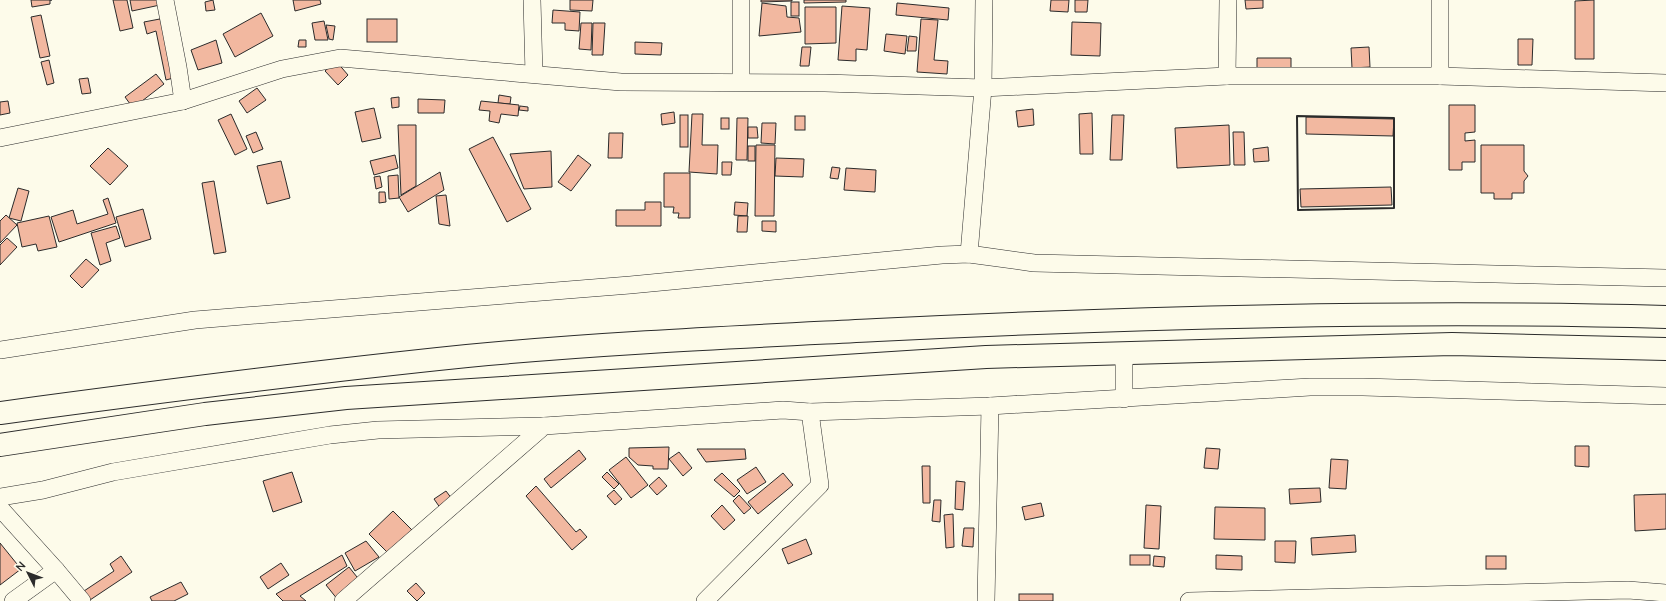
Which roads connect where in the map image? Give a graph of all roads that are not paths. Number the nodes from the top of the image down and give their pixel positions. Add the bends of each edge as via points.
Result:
1 (165, 0) edge
2 (532, 0) edge
3 (741, 0) edge
4 (984, 0) edge
5 (1228, 0) edge
6 (1440, 0) edge
7 (534, 74) junction
8 (1227, 76) junction
9 (1440, 76) junction
10 (741, 82) junction
11 (1666, 83) edge
12 (983, 88) junction
13 (183, 101) junction
14 (0, 138) edge
15 (969, 254) junction
16 (1666, 278) edge
17 (1666, 317) edge
18 (1666, 349) edge
19 (0, 350) edge
20 (1124, 353) junction
21 (1666, 396) edge
22 (1124, 399) junction
23 (990, 406) junction
24 (810, 412) junction
25 (0, 413) edge
26 (544, 426) junction
27 (0, 445) edge
28 (0, 497) edge
29 (0, 508) edge
30 (56, 570) junction
31 (1666, 593) edge
32 (1627, 595) edge
33 (13, 601) edge
34 (82, 601) edge
35 (343, 601) edge
36 (705, 601) edge
37 (986, 601) edge
38 (1189, 601) edge

1 - 13 street
2 - 7 street
3 - 10 street
4 - 12 street
5 - 8 street
6 - 9 street
7 - 10 street via 621,82
7 - 13 street via 340,58 282,69
8 - 9 street
8 - 12 street
9 - 11 street
10 - 12 street
12 - 15 street
13 - 14 street
15 - 16 street via 1034,263
15 - 19 street via 630,285 194,320
17 - 25 main road via 1446,314 1108,319 680,340 463,357 222,384
18 - 20 main road via 1452,344
20 - 22 street
20 - 27 main road via 986,357 346,398 205,414
21 - 22 street via 1310,387
22 - 23 street
23 - 24 street
23 - 37 street
24 - 26 street via 783,410
24 - 36 street via 820,485
26 - 28 street via 378,430 330,435 113,472 43,490
26 - 35 street
29 - 30 street
30 - 33 street
30 - 34 street
31 - 32 street
32 - 38 street

